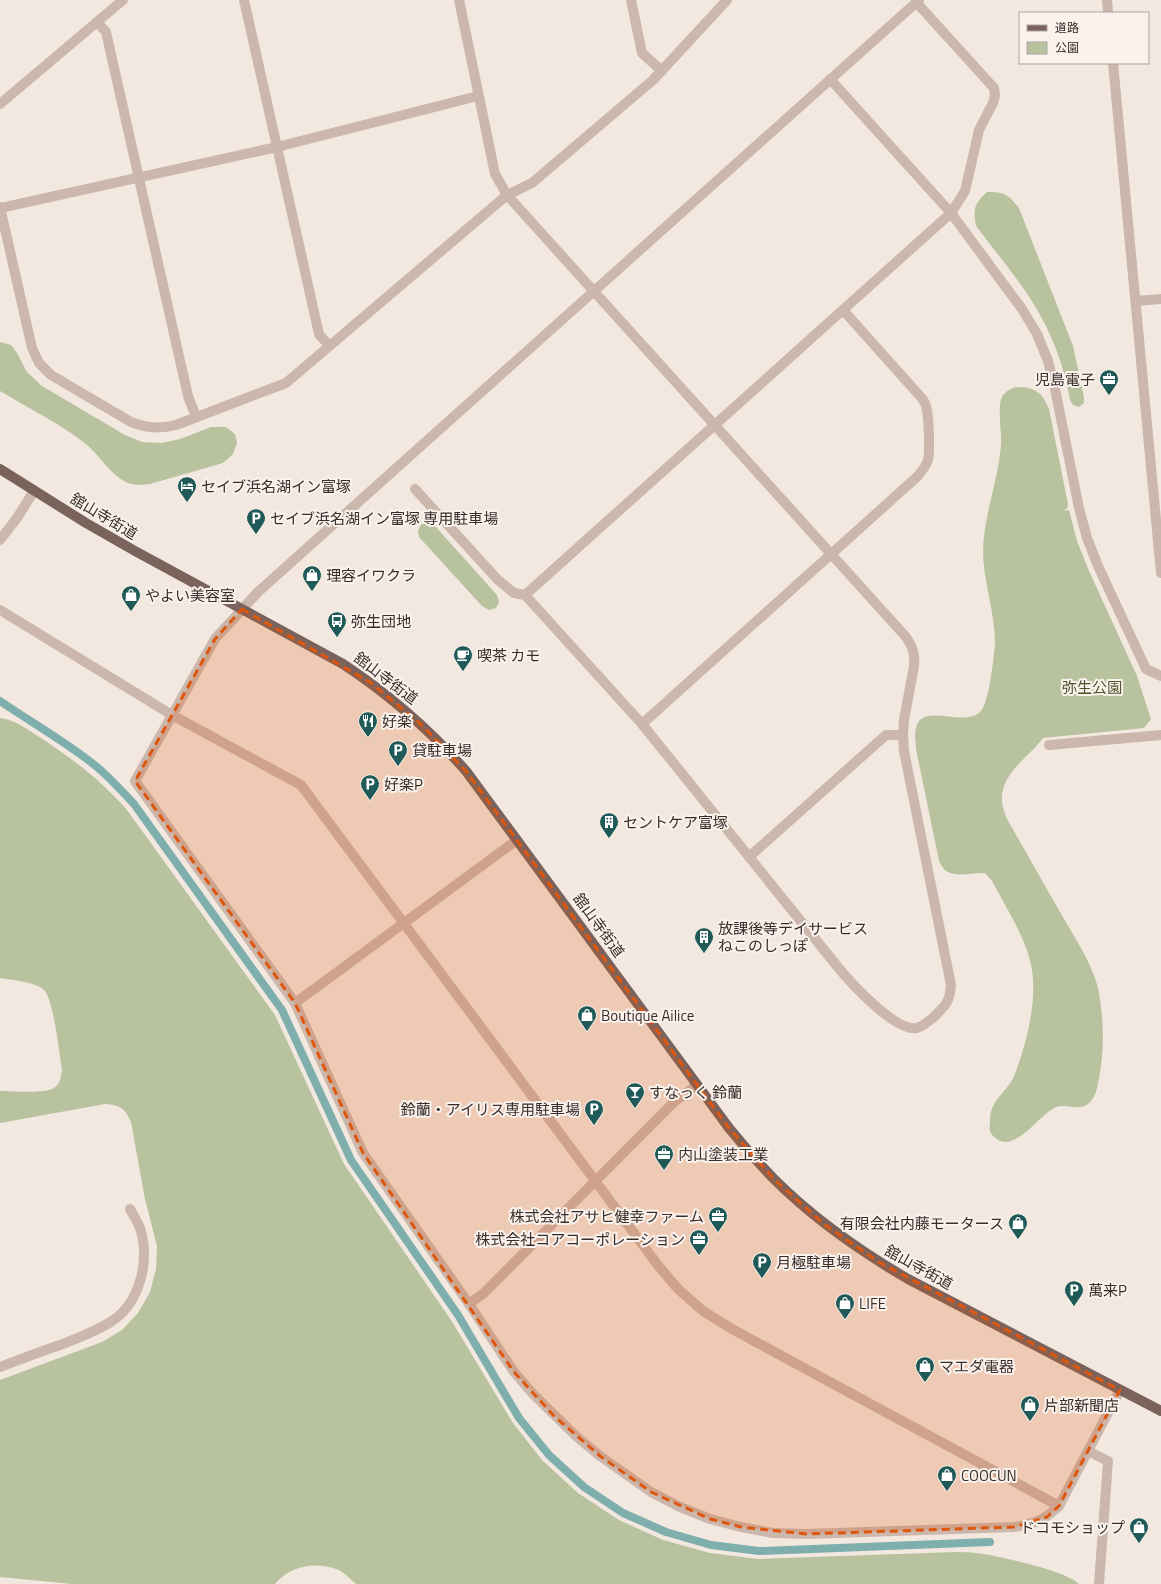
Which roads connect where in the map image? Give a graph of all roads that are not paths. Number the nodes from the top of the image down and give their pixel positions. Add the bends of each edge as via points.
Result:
1 (123, 0) edge
2 (244, 0) edge
3 (459, 0) edge
4 (631, 0) edge
5 (727, 0) edge
6 (1107, 0) edge
7 (918, 1) edge
8 (1108, 12) edge
9 (97, 22) junction
10 (1113, 64) edge
11 (662, 71) junction
12 (830, 79) junction
13 (478, 96) junction
14 (0, 104) edge
15 (276, 147) junction
16 (139, 177) junction
17 (507, 195) junction
18 (0, 208) edge
19 (951, 213) junction
20 (594, 291) junction
21 (1161, 299) edge
22 (1136, 301) junction
23 (843, 310) junction
24 (329, 346) junction
25 (196, 417) junction
26 (715, 425) junction
27 (0, 469) edge
28 (415, 489) dead end
29 (34, 491) junction
30 (0, 540) edge
31 (831, 554) junction
32 (1161, 573) edge
33 (525, 595) junction
34 (242, 609) junction
35 (0, 610) edge
36 (1161, 676) edge
37 (172, 715) junction
38 (642, 724) junction
39 (903, 735) junction
40 (1161, 735) edge
41 (1049, 746) dead end
42 (517, 840) junction
43 (749, 857) junction
44 (404, 923) junction
45 (295, 1003) junction
46 (697, 1085) junction
47 (595, 1181) junction
48 (130, 1209) dead end
49 (469, 1304) junction
50 (0, 1367) edge
51 (1120, 1390) junction
52 (1161, 1411) edge
53 (1088, 1451) junction
54 (1059, 1506) junction
55 (1099, 1584) edge

1 - 9 street
2 - 15 street
3 - 13 street
4 - 11 street via 642,53
5 - 11 street
6 - 8 street
7 - 12 street
7 - 19 street via 994,88 995,96 979,130 965,191
9 - 14 street
9 - 16 street via 106,32
10 - 22 street
11 - 17 street via 532,183
12 - 19 street
12 - 20 street
13 - 15 street
13 - 17 street via 494,174
15 - 16 street
15 - 24 street via 319,334
16 - 18 street
16 - 25 street via 188,396
17 - 20 street
17 - 24 street
18 - 25 street via 32,348 39,363 51,375 131,422 146,428 176,425
19 - 23 street
19 - 36 street via 1022,309 1037,334 1056,389 1087,538 1146,669
20 - 26 street
20 - 34 street via 263,587
21 - 22 street
22 - 32 street
23 - 26 street
23 - 31 street via 920,395 926,405 928,417 929,451 928,460 918,476
24 - 25 street via 286,383
26 - 31 street
26 - 33 street
27 - 29 main road, 舘山寺街道
28 - 33 street via 498,580 514,593
29 - 30 street
29 - 34 main road, 舘山寺街道 via 135,551
31 - 38 street
31 - 39 street via 912,645 914,666
33 - 38 street
34 - 37 street via 215,639
34 - 42 main road, 舘山寺街道 via 343,664 396,702 458,762
35 - 37 street
37 - 44 street via 301,785
37 - 45 street via 135,781
38 - 43 street
39 - 43 street via 886,735
39 - 43 street via 904,751 951,985 946,1005 927,1023 918,1028 908,1028 899,1024 861,993
40 - 41 street
42 - 44 street
42 - 46 main road, 舘山寺街道
44 - 45 street
44 - 47 street
45 - 49 street via 364,1153
46 - 47 street via 674,1102
46 - 51 main road, 舘山寺街道 via 729,1128 774,1179 824,1224 851,1244 908,1279
47 - 49 street via 484,1293
47 - 54 street via 657,1264 678,1289 703,1311
48 - 50 street via 140,1227 144,1247 144,1268 138,1288 128,1305 114,1320 96,1331
49 - 54 street via 514,1372 576,1436 651,1492 710,1519 741,1528 806,1534 1014,1527 1031,1524 1047,1517
51 - 52 main road, 舘山寺街道
51 - 53 street
53 - 54 street
53 - 55 street via 1108,1461

